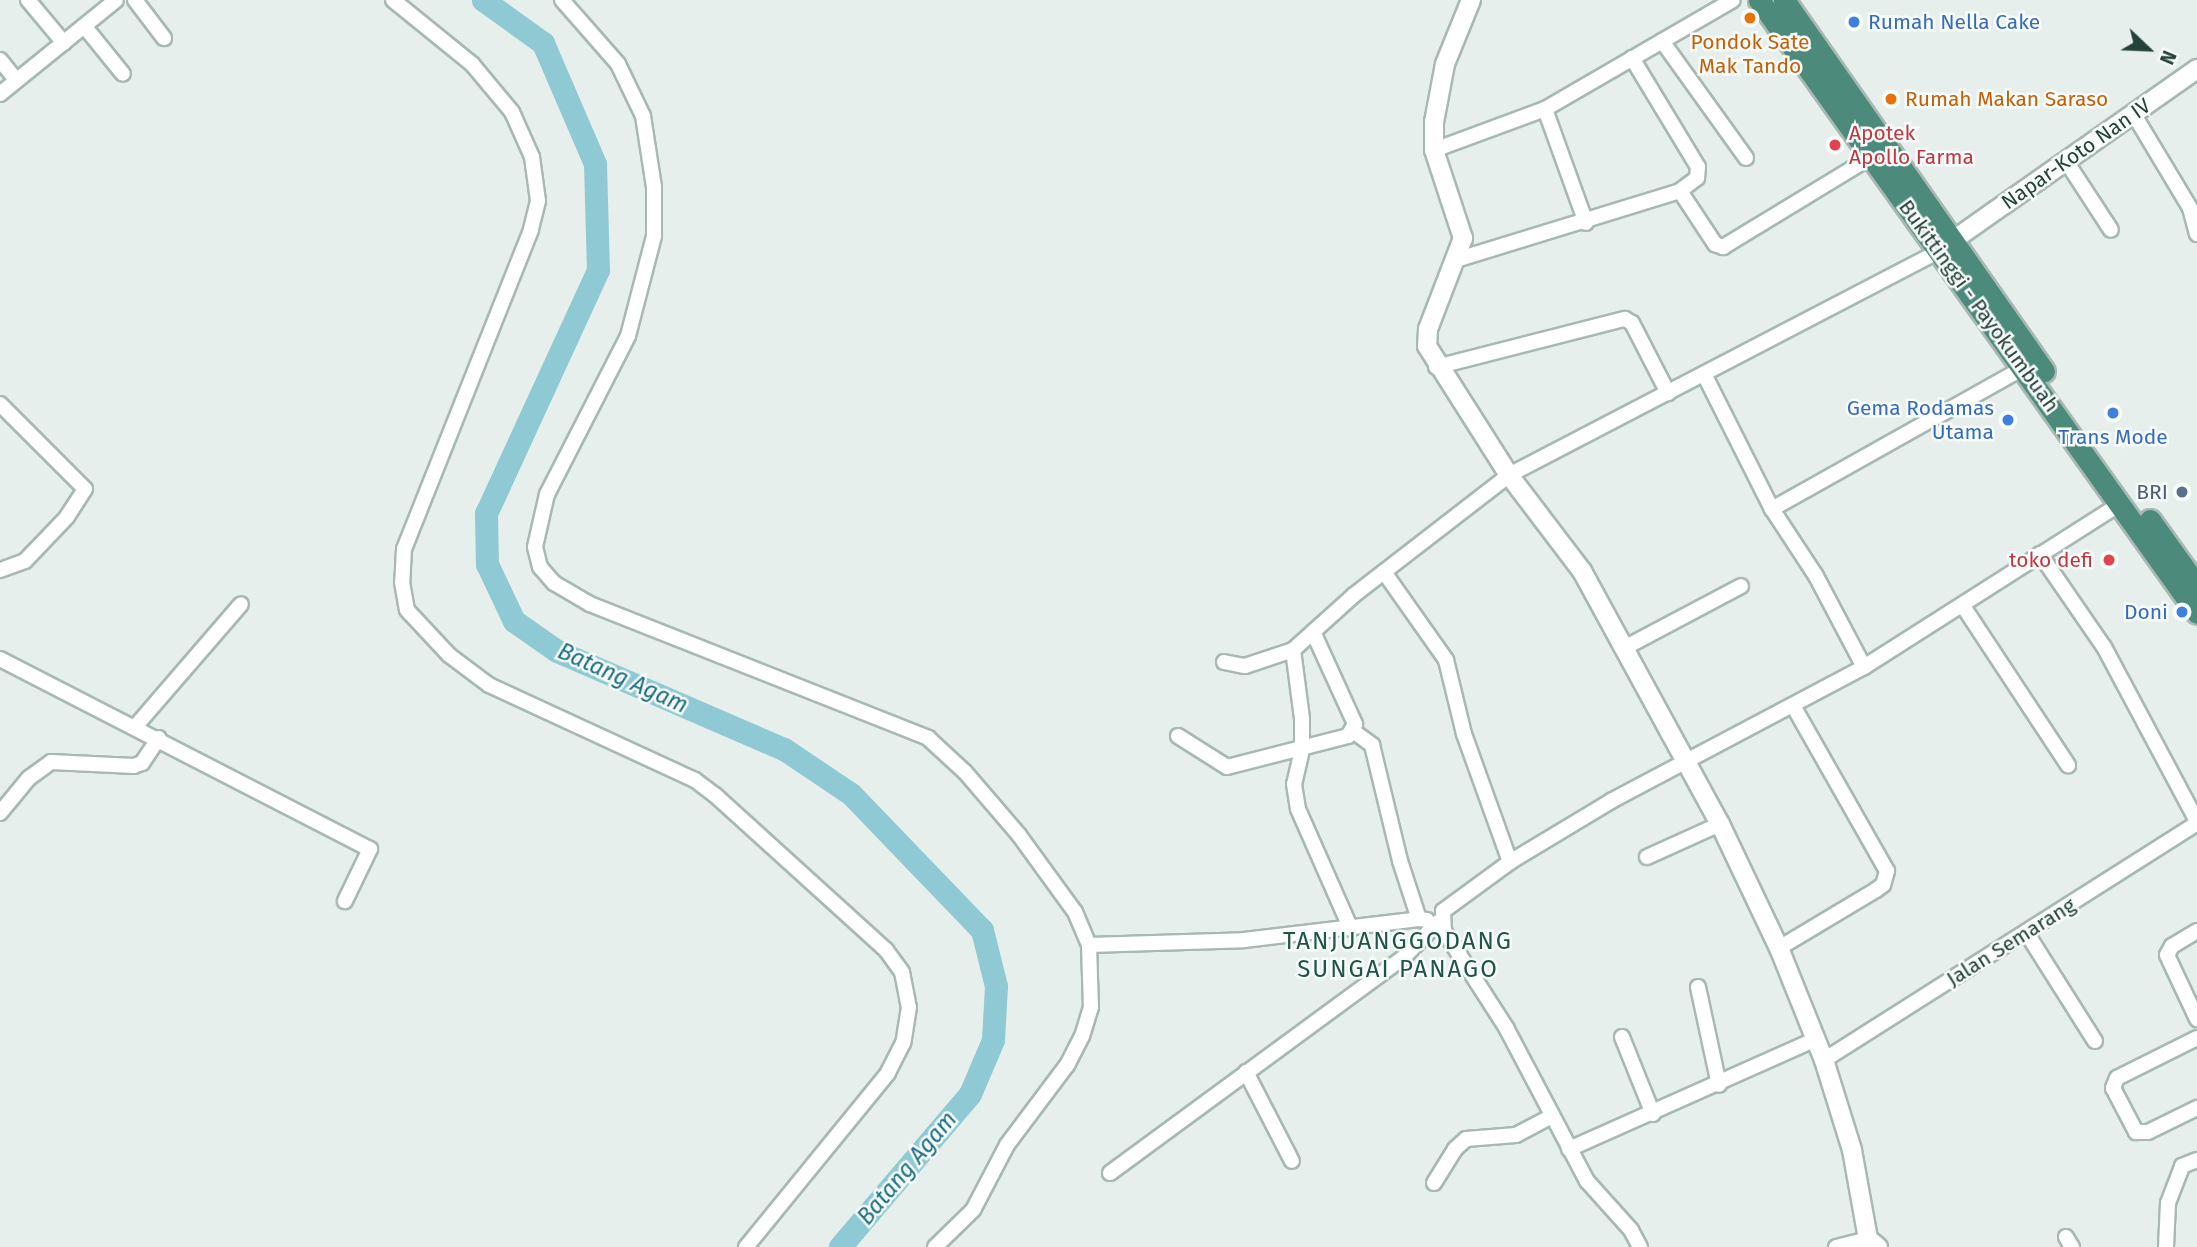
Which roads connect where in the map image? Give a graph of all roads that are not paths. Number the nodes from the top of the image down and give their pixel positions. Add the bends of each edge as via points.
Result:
1 (28, 0) edge
2 (135, 0) edge
3 (393, 0) edge
4 (562, 0) edge
5 (1471, 0) edge
6 (1733, 0) edge
7 (1759, 0) edge
8 (1784, 0) edge
9 (109, 3) edge
10 (85, 27) junction
11 (1795, 32) junction
12 (164, 38) dead end
13 (1662, 41) junction
14 (64, 43) junction
15 (1632, 58) junction
16 (0, 60) edge
17 (2197, 69) edge
18 (123, 74) dead end
19 (16, 80) junction
20 (1830, 83) junction
21 (0, 94) edge
22 (1545, 109) junction
23 (2133, 113) junction
24 (1434, 150) junction
25 (1871, 157) junction
26 (1746, 158) dead end
27 (2066, 161) junction
28 (1680, 191) junction
29 (1586, 223) junction
30 (2111, 230) dead end
31 (2197, 234) edge
32 (1947, 245) junction
33 (1459, 259) junction
34 (1436, 367) junction
35 (2024, 368) junction
36 (1704, 374) junction
37 (1668, 393) junction
38 (1, 405) edge
39 (1509, 475) junction
40 (2120, 503) junction
41 (1772, 509) junction
42 (2040, 554) junction
43 (0, 570) edge
44 (1384, 572) junction
45 (2195, 579) edge
46 (1741, 586) dead end
47 (241, 604) dead end
48 (1962, 606) junction
49 (2197, 613) edge
50 (1314, 632) junction
51 (1626, 647) junction
52 (1293, 650) junction
53 (0, 659) edge
54 (1224, 662) dead end
55 (1864, 667) junction
56 (1794, 707) junction
57 (135, 727) junction
58 (1353, 731) junction
59 (1178, 736) dead end
60 (159, 738) junction
61 (1302, 750) junction
62 (1688, 763) junction
63 (2068, 765) dead end
64 (0, 813) edge
65 (2197, 822) edge
66 (1720, 824) junction
67 (1647, 857) dead end
68 (1510, 863) junction
69 (345, 901) dead end
70 (1419, 919) junction
71 (1441, 926) junction
72 (1351, 929) junction
73 (2197, 931) edge
74 (2026, 932) junction
75 (1089, 945) junction
76 (1779, 948) junction
77 (1698, 987) dead end
78 (2195, 1009) edge
79 (1622, 1037) dead end
80 (2197, 1038) edge
81 (1816, 1039) junction
82 (2095, 1041) dead end
83 (1824, 1060) junction
84 (1246, 1072) junction
85 (1719, 1085) junction
86 (2197, 1108) edge
87 (1653, 1114) junction
88 (1552, 1116) junction
89 (1569, 1149) junction
90 (2197, 1160) edge
91 (1292, 1161) dead end
92 (1110, 1173) dead end
93 (1434, 1183) dead end
94 (1873, 1243) edge
95 (746, 1247) edge
96 (935, 1247) edge
97 (1640, 1247) edge
98 (1836, 1247) edge
99 (2166, 1247) edge

1 - 14 street
2 - 12 street
3 - 95 street via 472,64 512,112 531,157 538,201 531,230 404,549 402,582 407,610 449,655 489,685 695,780 715,794 886,950 902,972 909,1007 903,1044 888,1073
4 - 75 street via 618,64 643,116 654,187 654,236 628,335 547,494 535,547 540,567 554,583 590,604 928,738 965,772 1019,835 1075,912
5 - 24 street via 1440,86
6 - 13 street
7 - 11 highway, Bukittinggi - Payokumbuah
8 - 11 highway, Bukittinggi - Payokumbuah
9 - 10 street
10 - 14 street
10 - 18 street
11 - 20 highway, Bukittinggi - Payokumbuah
13 - 15 street
13 - 26 street
14 - 19 street
15 - 22 street
15 - 28 street via 1698,167 1697,178
16 - 19 street
17 - 23 street, Napar-Koto Nan IV
19 - 21 street
20 - 25 highway, Bukittinggi - Payokumbuah
20 - 32 highway, Bukittinggi - Payokumbuah
22 - 24 street
22 - 29 street
23 - 27 street, Napar-Koto Nan IV
23 - 31 street via 2190,208
24 - 33 street via 1463,238
25 - 28 street via 1720,248
25 - 32 highway, Bukittinggi - Payokumbuah
27 - 30 street
27 - 32 street, Napar-Koto Nan IV
28 - 29 street
29 - 33 street
32 - 35 highway, Bukittinggi - Payokumbuah
32 - 36 street
32 - 45 highway, Bukittinggi - Payokumbuah
33 - 34 street via 1428,329 1427,346
34 - 37 street via 1625,319 1632,323
34 - 39 street
35 - 40 highway, Bukittinggi - Payokumbuah
35 - 41 street
36 - 37 street
36 - 41 street
37 - 39 street
38 - 43 street via 85,489 67,517 25,561
39 - 44 street
39 - 51 street via 1582,571
40 - 42 street
40 - 49 highway, Bukittinggi - Payokumbuah
41 - 55 street via 1816,576
42 - 48 street
42 - 65 street via 2104,647
44 - 50 street
44 - 68 street via 1446,660 1464,734
46 - 51 street
47 - 57 street
48 - 55 street
48 - 63 street
50 - 52 street
50 - 58 street via 1355,724
51 - 62 street
52 - 54 street via 1245,666
52 - 61 street
53 - 57 street
55 - 56 street
56 - 62 street
56 - 76 street via 1887,871 1883,885 1876,890
57 - 60 street
58 - 61 street
58 - 70 street via 1372,745
59 - 61 street via 1227,766
60 - 64 street via 134,766 51,762 29,778
60 - 69 street via 371,850
61 - 72 street via 1294,784 1298,809
62 - 66 street
62 - 68 street via 1611,800
65 - 74 street, Jalan Semarang
66 - 67 street
66 - 76 street
68 - 71 street via 1447,906
70 - 71 street
70 - 72 street
71 - 84 street
71 - 88 street via 1507,1029
72 - 75 street via 1231,941
73 - 78 street via 2172,946 2166,956
74 - 82 street
74 - 83 street, Jalan Semarang
75 - 96 street via 1091,1007 1072,1055 1007,1145 973,1210
76 - 81 street
77 - 85 street
79 - 87 street
80 - 86 street via 2117,1078 2113,1088 2136,1132 2148,1132
81 - 83 street
81 - 85 street
83 - 94 street via 1852,1150
84 - 91 street
84 - 92 street
85 - 87 street
87 - 89 street
88 - 89 street
88 - 93 street via 1516,1135 1466,1139
89 - 97 street via 1587,1181 1631,1230
90 - 99 street via 2182,1166 2168,1203
94 - 98 street

